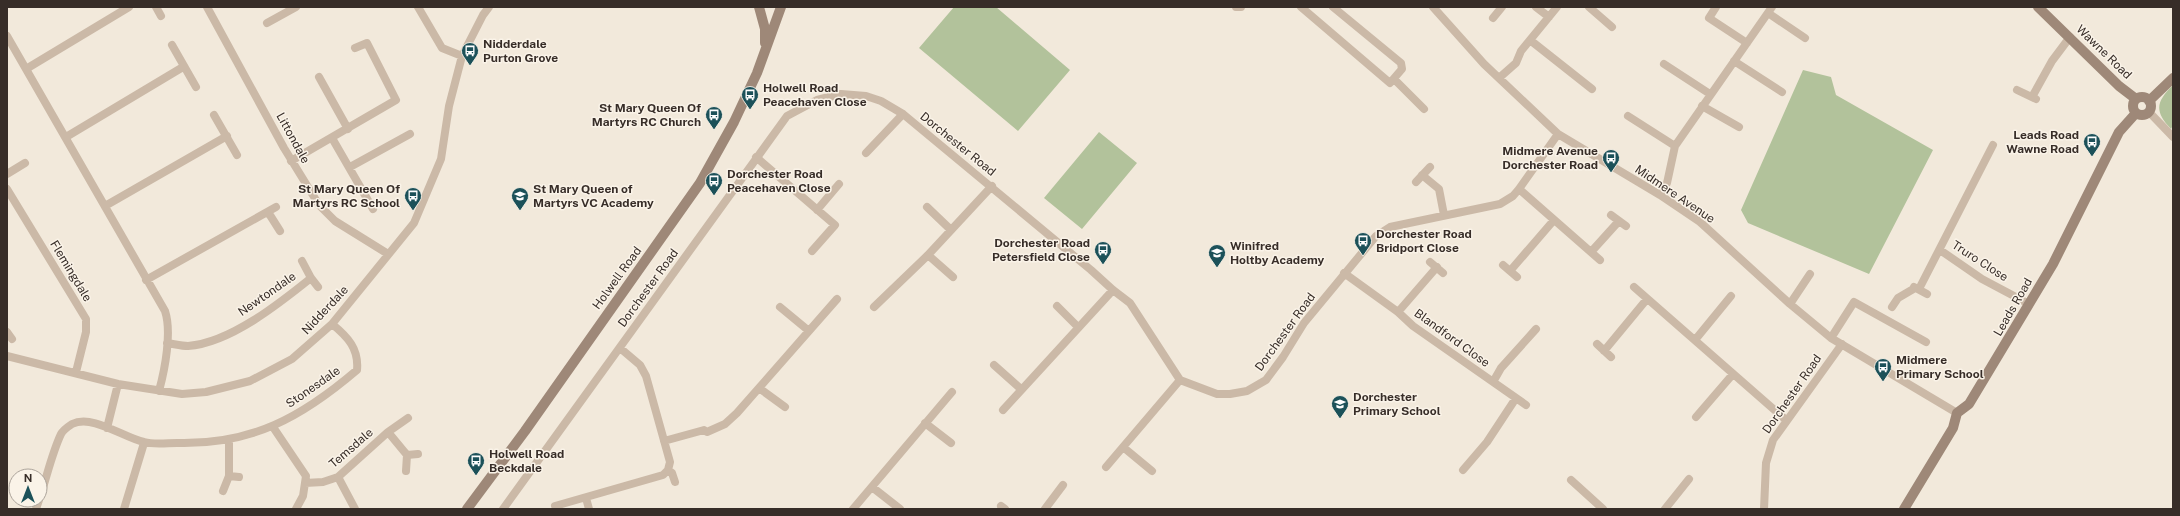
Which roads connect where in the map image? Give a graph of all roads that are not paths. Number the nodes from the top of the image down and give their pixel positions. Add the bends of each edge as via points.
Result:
1 (129, 7) edge
2 (156, 7) edge
3 (207, 7) edge
4 (296, 7) edge
5 (418, 7) edge
6 (489, 7) edge
7 (759, 7) edge
8 (781, 7) edge
9 (1236, 7) edge
10 (1240, 7) edge
11 (1301, 7) edge
12 (1333, 7) edge
13 (1433, 7) edge
14 (1502, 7) edge
15 (1536, 7) edge
16 (1557, 7) edge
17 (1588, 7) edge
18 (1716, 7) edge
19 (2038, 7) edge
20 (1770, 10) edge
21 (161, 16) dead end
22 (1549, 17) junction
23 (1494, 18) dead end
24 (266, 23) dead end
25 (1612, 27) dead end
26 (7, 36) edge
27 (1805, 38) dead end
28 (2070, 38) junction
29 (1530, 40) junction
30 (1747, 43) junction
31 (172, 45) dead end
32 (355, 48) dead end
33 (765, 49) junction
34 (462, 56) junction
35 (1734, 61) junction
36 (1664, 64) dead end
37 (183, 67) junction
38 (26, 69) junction
39 (319, 77) dead end
40 (1499, 78) junction
41 (2173, 78) edge
42 (1394, 80) junction
43 (196, 87) dead end
44 (1592, 89) dead end
45 (2017, 90) dead end
46 (1782, 92) dead end
47 (1710, 94) junction
48 (2136, 99) junction
49 (2149, 101) junction
50 (1702, 106) junction
51 (1424, 109) dead end
52 (2149, 112) junction
53 (2136, 113) junction
54 (903, 114) junction
55 (214, 115) dead end
56 (1628, 116) dead end
57 (1739, 127) dead end
58 (348, 129) junction
59 (410, 134) dead end
60 (1558, 134) junction
61 (227, 136) junction
62 (66, 137) junction
63 (332, 138) junction
64 (2173, 138) edge
65 (1675, 146) junction
66 (1993, 146) dead end
67 (866, 153) dead end
68 (237, 155) dead end
69 (756, 157) junction
70 (291, 161) junction
71 (25, 163) dead end
72 (350, 167) junction
73 (1430, 167) dead end
74 (7, 174) edge
75 (1422, 175) junction
76 (1416, 182) dead end
77 (839, 184) dead end
78 (992, 186) junction
79 (7, 188) edge
80 (1519, 190) junction
81 (1660, 196) junction
82 (369, 205) dead end
83 (105, 206) junction
84 (276, 207) dead end
85 (927, 208) dead end
86 (817, 210) junction
87 (268, 212) junction
88 (1444, 215) junction
89 (1611, 215) dead end
90 (1554, 220) junction
91 (1619, 221) junction
92 (1626, 226) dead end
93 (951, 230) junction
94 (280, 231) dead end
95 (1940, 250) junction
96 (812, 251) dead end
97 (1591, 252) junction
98 (388, 254) junction
99 (928, 255) junction
100 (1600, 260) dead end
101 (302, 261) dead end
102 (1430, 262) dead end
103 (1503, 265) dead end
104 (1510, 271) junction
105 (1344, 273) junction
106 (1810, 274) dead end
107 (953, 277) dead end
108 (1517, 277) dead end
109 (311, 278) junction
110 (146, 280) junction
111 (318, 287) dead end
112 (1634, 287) dead end
113 (1915, 287) junction
114 (1113, 290) junction
115 (1927, 294) dead end
116 (1731, 296) dead end
117 (837, 299) dead end
118 (1647, 299) junction
119 (1790, 304) junction
120 (2029, 304) junction
121 (780, 306) dead end
122 (1057, 306) dead end
123 (874, 307) dead end
124 (1892, 307) dead end
125 (1398, 312) junction
126 (332, 324) junction
127 (1078, 327) junction
128 (1536, 329) dead end
129 (809, 331) junction
130 (7, 332) edge
131 (1832, 338) junction
132 (12, 340) dead end
133 (1695, 340) junction
134 (1926, 342) dead end
135 (167, 343) junction
136 (1597, 344) dead end
137 (1842, 344) junction
138 (620, 348) junction
139 (1604, 351) junction
140 (7, 356) edge
141 (1611, 357) dead end
142 (994, 365) dead end
143 (76, 372) junction
144 (1733, 374) junction
145 (1180, 380) junction
146 (1493, 382) junction
147 (118, 384) junction
148 (759, 388) junction
149 (1021, 389) junction
150 (160, 391) junction
151 (952, 392) dead end
152 (1516, 398) junction
153 (1526, 405) dead end
154 (785, 407) dead end
155 (1003, 410) dead end
156 (1957, 413) junction
157 (1696, 417) dead end
158 (408, 418) dead end
159 (1786, 420) junction
160 (926, 423) junction
161 (273, 427) junction
162 (108, 428) junction
163 (388, 432) junction
164 (229, 440) junction
165 (664, 441) junction
166 (144, 443) junction
167 (951, 443) dead end
168 (1123, 447) junction
169 (418, 454) dead end
170 (408, 455) junction
171 (1106, 467) dead end
172 (668, 470) junction
173 (1152, 470) dead end
174 (1463, 470) dead end
175 (406, 471) dead end
176 (48, 473) edge
177 (228, 476) junction
178 (239, 477) dead end
179 (338, 477) junction
180 (1571, 480) dead end
181 (1689, 480) dead end
182 (675, 482) dead end
183 (306, 483) junction
184 (1063, 485) dead end
185 (872, 487) junction
186 (223, 491) dead end
187 (586, 498) junction
188 (556, 506) dead end
189 (124, 509) edge
190 (296, 509) edge
191 (355, 509) edge
192 (468, 509) edge
193 (503, 509) edge
194 (589, 509) edge
195 (853, 509) edge
196 (900, 509) edge
197 (1045, 509) edge
198 (1604, 509) edge
199 (1665, 509) edge
200 (1764, 509) edge
201 (1904, 509) edge

1 - 38 street
2 - 21 street
3 - 70 street, Littondale
4 - 24 street
5 - 34 street via 442,48
6 - 34 street, Nidderdale via 482,15
7 - 33 street, Holwell Road via 765,29
8 - 33 street, Holwell Road
9 - 10 street
11 - 42 street via 1390,83
12 - 42 street via 1401,63 1402,69
13 - 40 street, Midmere Avenue
14 - 23 street
15 - 22 street
16 - 22 street
17 - 25 street
18 - 30 street via 1709,18
19 - 28 street, Wawne Road
20 - 27 street
20 - 30 street
22 - 29 street
26 - 38 street
28 - 45 street via 2052,61 2034,98
28 - 48 street, Wawne Road
29 - 40 street via 1516,63
29 - 44 street
30 - 35 street
31 - 37 street
32 - 58 street via 367,43 396,100
33 - 192 street, Holwell Road via 757,73 734,122 700,183
34 - 98 street, Nidderdale via 449,106 441,159 414,223
35 - 46 street
35 - 47 street
36 - 47 street
37 - 43 street
37 - 62 street
38 - 62 street
39 - 58 street
40 - 60 street, Midmere Avenue
41 - 49 street
42 - 51 street
47 - 50 street
48 - 49 street via 2144,97
48 - 53 street via 2133,108
49 - 52 street
50 - 57 street
50 - 65 street
52 - 53 street via 2144,115
52 - 64 street
53 - 120 street, Leads Road via 2119,132 2053,264
54 - 67 street
54 - 69 street, Dorchester Road via 881,100 866,96 841,94 817,100 787,116
54 - 78 street, Dorchester Road
55 - 61 street
56 - 65 street
58 - 63 street
59 - 72 street
60 - 80 street, Dorchester Road
60 - 81 street, Midmere Avenue
61 - 68 street
61 - 83 street
62 - 83 street
63 - 70 street
63 - 72 street
65 - 81 street via 1667,183
66 - 95 street, Truro Close via 1989,161
69 - 86 street
69 - 138 street, Dorchester Road
70 - 98 street, Littondale via 319,205 335,221
71 - 74 street
72 - 82 street
73 - 75 street
75 - 76 street
75 - 88 street via 1439,189
77 - 86 street
78 - 93 street
78 - 114 street, Dorchester Road
79 - 143 street, Flemingdale via 86,319 86,332
80 - 88 street, Dorchester Road via 1500,204
80 - 90 street
81 - 119 street, Midmere Avenue via 1700,222
83 - 110 street
84 - 87 street
85 - 93 street
86 - 96 street via 835,225
87 - 94 street
87 - 110 street
88 - 105 street, Dorchester Road via 1390,227 1376,236
89 - 91 street
90 - 97 street
90 - 104 street
91 - 92 street
91 - 97 street
93 - 99 street
95 - 113 street, Truro Close
95 - 120 street, Truro Close via 1982,280
97 - 100 street
98 - 126 street, Nidderdale
99 - 107 street
99 - 123 street
101 - 109 street, Newtondale
102 - 125 street, Blandford Close via 1440,270
103 - 104 street
104 - 108 street
105 - 125 street, Blandford Close
105 - 145 street, Dorchester Road via 1304,323 1266,380 1260,384 1244,392 1217,394
106 - 119 street
109 - 111 street, Newtondale
109 - 135 street, Newtondale via 252,322 208,341 188,346
110 - 135 street via 165,311 168,321
112 - 118 street
113 - 115 street
113 - 124 street via 1898,298
114 - 127 street
114 - 145 street, Dorchester Road via 1130,303
116 - 133 street
117 - 129 street
118 - 133 street
118 - 139 street
119 - 131 street, Midmere Avenue
120 - 156 street, Leads Road via 1969,404
121 - 129 street
122 - 127 street
125 - 146 street, Blandford Close via 1413,326
126 - 150 street, Nidderdale via 292,359 250,381 206,392 182,394
126 - 161 street, Stonesdale via 345,334 356,349 357,370 327,395
127 - 149 street
128 - 146 street, Blandford Close via 1501,368
129 - 148 street
130 - 132 street
131 - 134 street via 1854,302
131 - 137 street, Midmere Avenue
133 - 144 street
135 - 150 street
136 - 139 street
137 - 156 street, Midmere Avenue
137 - 159 street, Dorchester Road
138 - 165 street via 640,365 646,376
138 - 193 street, Dorchester Road
139 - 141 street
140 - 143 street, Nidderdale
142 - 149 street
143 - 147 street, Nidderdale
144 - 157 street
144 - 159 street
145 - 168 street
146 - 152 street, Blandford Close
147 - 150 street, Nidderdale
147 - 162 street
148 - 154 street
148 - 165 street via 724,424 707,432 704,430
149 - 155 street
151 - 160 street
152 - 153 street, Blandford Close
152 - 174 street via 1487,442
156 - 201 street, Leads Road via 1953,428
158 - 163 street, Temsdale
159 - 200 street, Dorchester Road via 1773,440 1766,463
160 - 167 street
160 - 185 street
161 - 164 street, Stonesdale
161 - 183 street via 300,464 306,476
162 - 166 street, Stonesdale
162 - 176 street, Stonesdale via 80,421 71,425 62,432
163 - 170 street
163 - 179 street, Temsdale
164 - 166 street, Stonesdale via 188,444
164 - 177 street
165 - 172 street via 670,462
166 - 189 street
168 - 171 street
168 - 173 street
169 - 170 street
170 - 175 street
172 - 182 street
172 - 187 street via 663,475
177 - 178 street
177 - 186 street
179 - 183 street, Temsdale via 323,482
179 - 191 street
180 - 198 street
181 - 199 street
183 - 190 street
184 - 197 street
185 - 195 street
185 - 196 street
187 - 188 street
187 - 194 street

